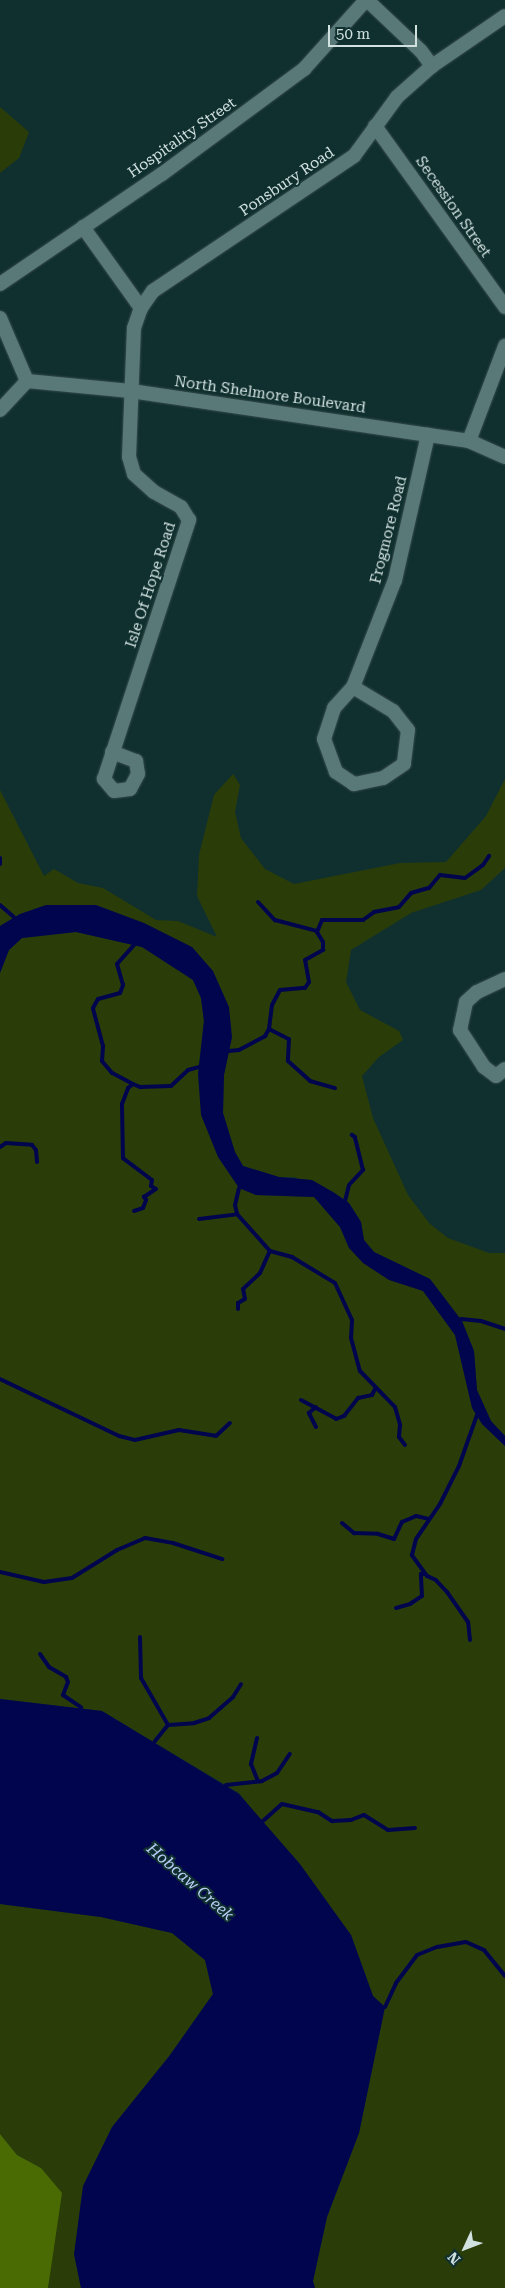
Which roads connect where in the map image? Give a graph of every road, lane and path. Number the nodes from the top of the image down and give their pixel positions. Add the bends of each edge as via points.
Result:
1 (366, 0) edge
2 (505, 16) edge
3 (432, 66) junction
4 (375, 126) junction
5 (83, 227) junction
6 (0, 284) edge
7 (505, 307) edge
8 (141, 308) junction
9 (0, 318) edge
10 (505, 346) edge
11 (27, 380) junction
12 (131, 391) junction
13 (0, 410) edge
14 (428, 435) junction
15 (469, 441) junction
16 (505, 457) edge
17 (353, 687) junction
18 (112, 752) dead end
19 (505, 979) edge
20 (505, 1069) edge

1 - 3 street via 421,51
1 - 5 street, Hospitality Street via 304,69 224,130
2 - 3 street, Ponsbury Road
3 - 4 street, Ponsbury Road via 397,97
4 - 7 street, Secession Street
4 - 8 street, Ponsbury Road via 354,156 153,291
5 - 6 street, Hospitality Street
5 - 8 street
8 - 12 street, Ponsbury Road via 134,328
9 - 11 street
10 - 15 street
11 - 12 street, North Shelmore Boulevard
11 - 13 street
12 - 14 street, North Shelmore Boulevard
12 - 18 street, Isle Of Hope Road via 129,456 134,474 154,492 181,507 189,520
14 - 15 street, North Shelmore Boulevard
14 - 17 street, Frogmore Road via 395,580
15 - 16 street, North Shelmore Boulevard
17 - 17 street, Frogmore Road via 393,712 408,730 404,764 383,778 354,784 336,772 324,739 334,708
19 - 20 street via 477,992 466,1002 460,1030 484,1067 496,1076

